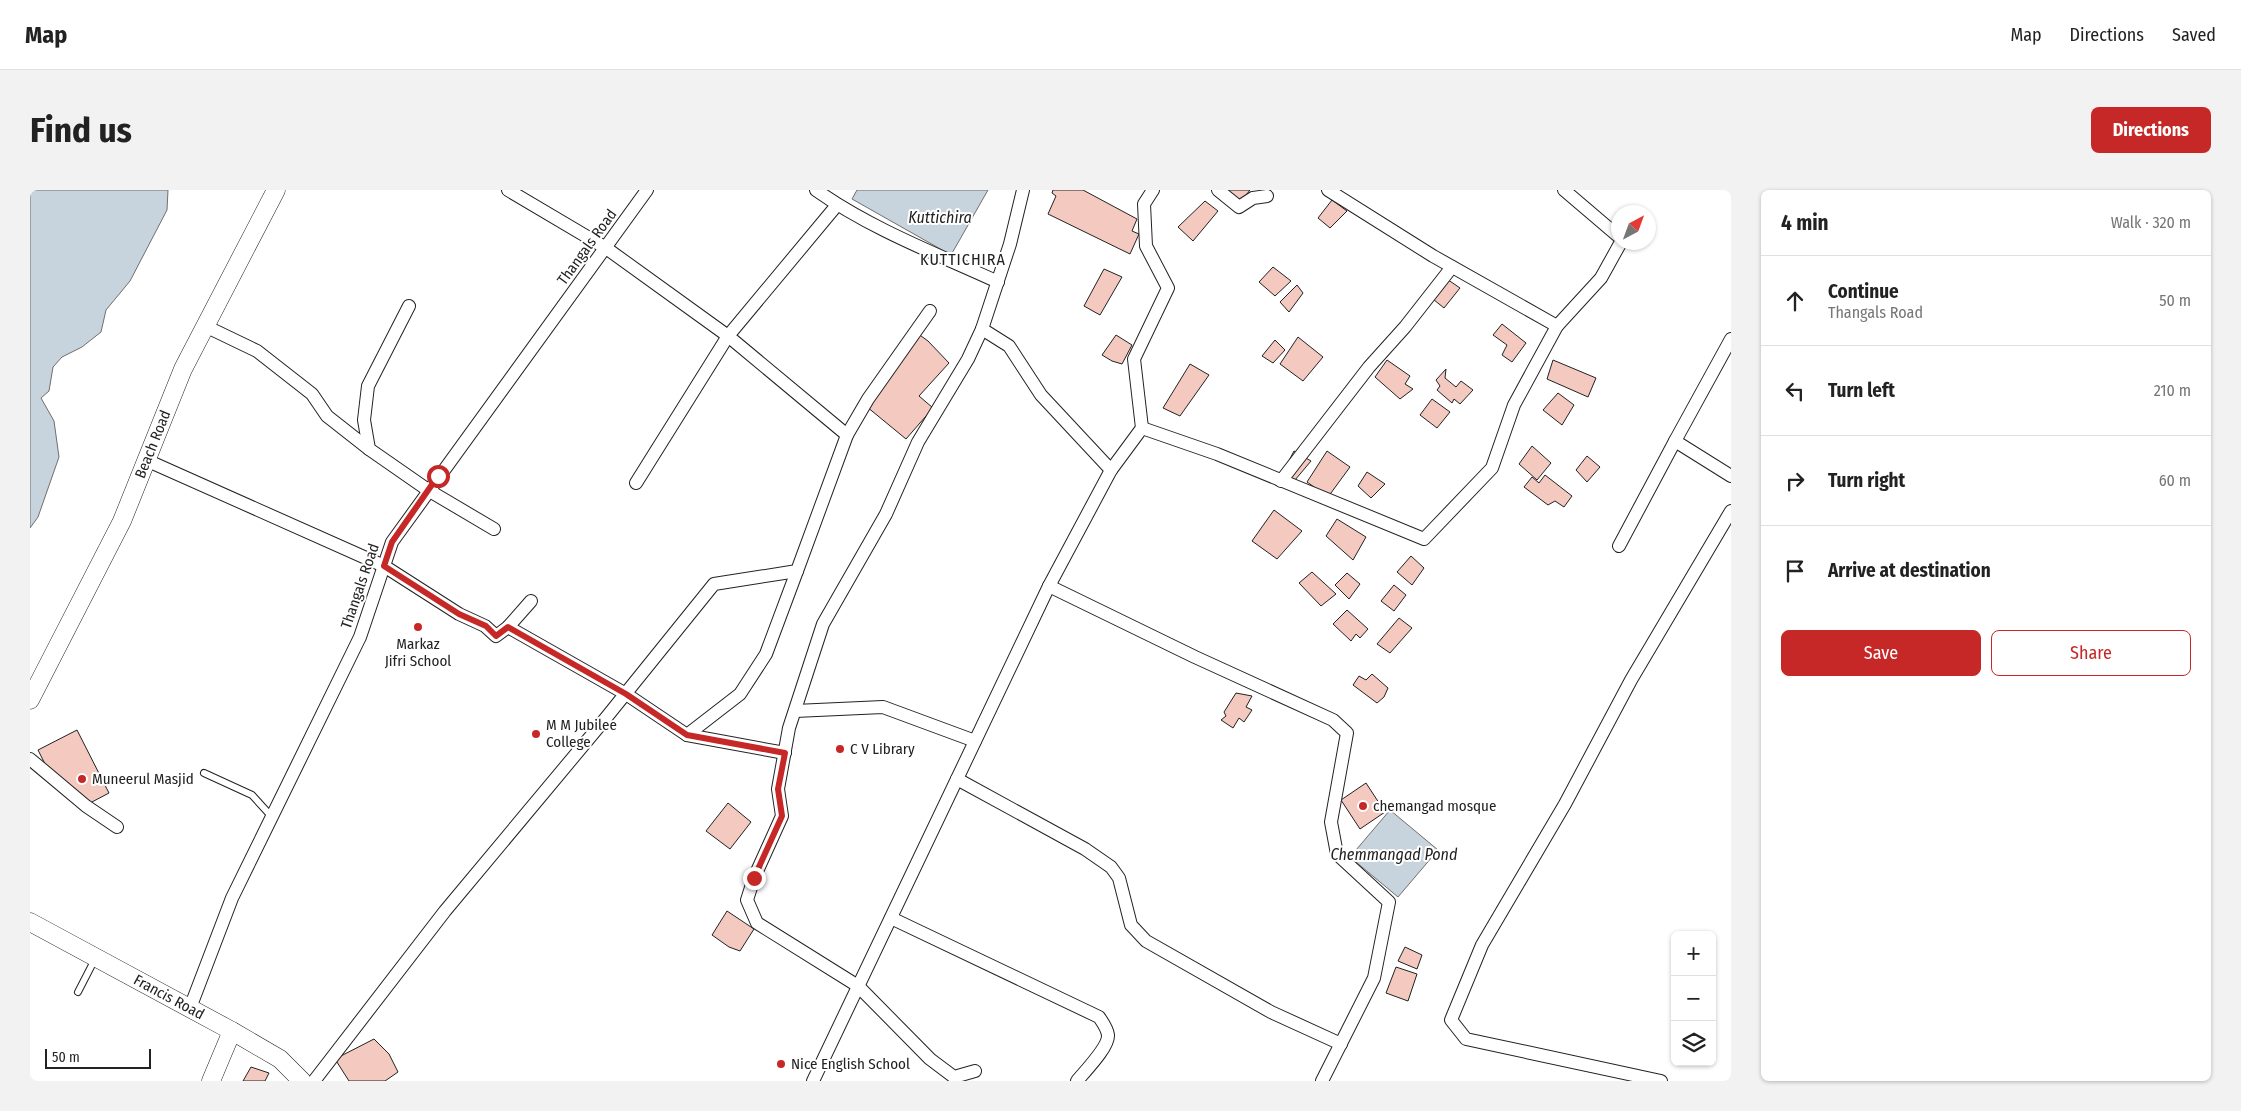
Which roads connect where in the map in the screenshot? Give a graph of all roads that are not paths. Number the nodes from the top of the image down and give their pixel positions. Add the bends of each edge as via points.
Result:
1 (276, 190) edge
2 (508, 190) edge
3 (647, 190) edge
4 (816, 190) edge
5 (1023, 190) edge
6 (1153, 190) edge
7 (1218, 190) edge
8 (1328, 190) edge
9 (1564, 190) edge
10 (1266, 196) dead end
11 (838, 205) junction
12 (1611, 230) edge
13 (606, 248) junction
14 (1617, 250) edge
15 (1452, 267) junction
16 (998, 282) junction
17 (409, 306) dead end
18 (930, 311) dead end
19 (205, 326) junction
20 (1557, 326) junction
21 (982, 329) junction
22 (728, 336) junction
23 (1731, 339) edge
24 (1142, 428) junction
25 (847, 435) junction
26 (1676, 441) junction
27 (369, 449) junction
28 (146, 460) junction
29 (1111, 470) junction
30 (1731, 476) edge
31 (1281, 481) junction
32 (636, 483) dead end
33 (428, 490) junction
34 (1731, 511) edge
35 (494, 529) dead end
36 (1619, 546) dead end
37 (384, 566) junction
38 (797, 571) junction
39 (1049, 586) junction
40 (531, 601) dead end
41 (508, 627) junction
42 (626, 694) junction
43 (30, 700) edge
44 (794, 711) junction
45 (687, 735) junction
46 (975, 741) junction
47 (785, 753) junction
48 (30, 759) edge
49 (204, 773) dead end
50 (957, 779) junction
51 (272, 818) junction
52 (117, 827) dead end
53 (891, 918) junction
54 (30, 922) edge
55 (96, 958) junction
56 (858, 986) junction
57 (78, 992) dead end
58 (190, 1008) junction
59 (232, 1030) junction
60 (1341, 1044) junction
61 (975, 1071) dead end
62 (211, 1081) edge
63 (302, 1081) edge
64 (314, 1081) edge
65 (813, 1081) edge
66 (1077, 1081) edge
67 (1322, 1081) edge
68 (1660, 1081) edge

1 - 19 main road, Beach Road
2 - 13 street
3 - 13 street, Thangals Road
4 - 11 street
5 - 16 street
6 - 24 street via 1144,204 1146,246 1168,288 1134,359
7 - 10 street via 1239,207 1253,198
8 - 15 street
9 - 12 street
11 - 16 street
11 - 22 street
13 - 22 street
13 - 33 street, Thangals Road
14 - 20 street via 1601,278
15 - 20 street
15 - 31 street
16 - 21 street
17 - 27 street via 368,386 364,420
18 - 25 street via 868,399
19 - 27 street via 258,351 312,394 327,416
19 - 28 main road, Beach Road via 183,369
20 - 31 street via 1514,405 1492,468 1424,539
21 - 29 street via 1009,346 1041,395
21 - 44 street via 968,359 918,442 886,514 823,624
22 - 25 street
22 - 32 street
23 - 26 street
24 - 29 street
24 - 31 street
25 - 38 street
26 - 30 street
26 - 36 street
27 - 33 street
28 - 37 street
28 - 43 main road, Beach Road via 122,521
29 - 39 street
33 - 35 street
33 - 37 street, Thangals Road via 392,542
34 - 68 street via 1631,680 1565,804 1482,945 1451,1020 1466,1039
37 - 41 street via 459,614 486,626 496,636
37 - 51 street, Thangals Road via 360,636
38 - 42 street via 714,584
38 - 45 street via 766,654 740,694
39 - 46 street
39 - 60 street via 1333,720 1347,733 1331,822 1337,854 1389,902 1374,978
40 - 41 street
41 - 42 street
42 - 45 street
42 - 64 street via 444,911
44 - 46 street via 883,707
44 - 47 street
45 - 47 street
46 - 50 street
47 - 56 street via 778,789 782,816 747,900 756,924
48 - 52 street via 86,806
49 - 51 lane via 252,795
50 - 53 street
50 - 60 street via 1085,849 1111,867 1119,878 1131,925 1146,941 1264,1008
51 - 58 street, Thangals Road via 232,898
53 - 56 street
53 - 66 street via 1099,1018 1106,1026 1106,1045
54 - 55 main road, Francis Road
55 - 57 lane
55 - 58 main road, Francis Road
56 - 61 street via 930,1059 954,1077
56 - 65 street
58 - 59 main road, Francis Road
59 - 62 main road
59 - 63 main road, Francis Road via 280,1059
60 - 67 street

